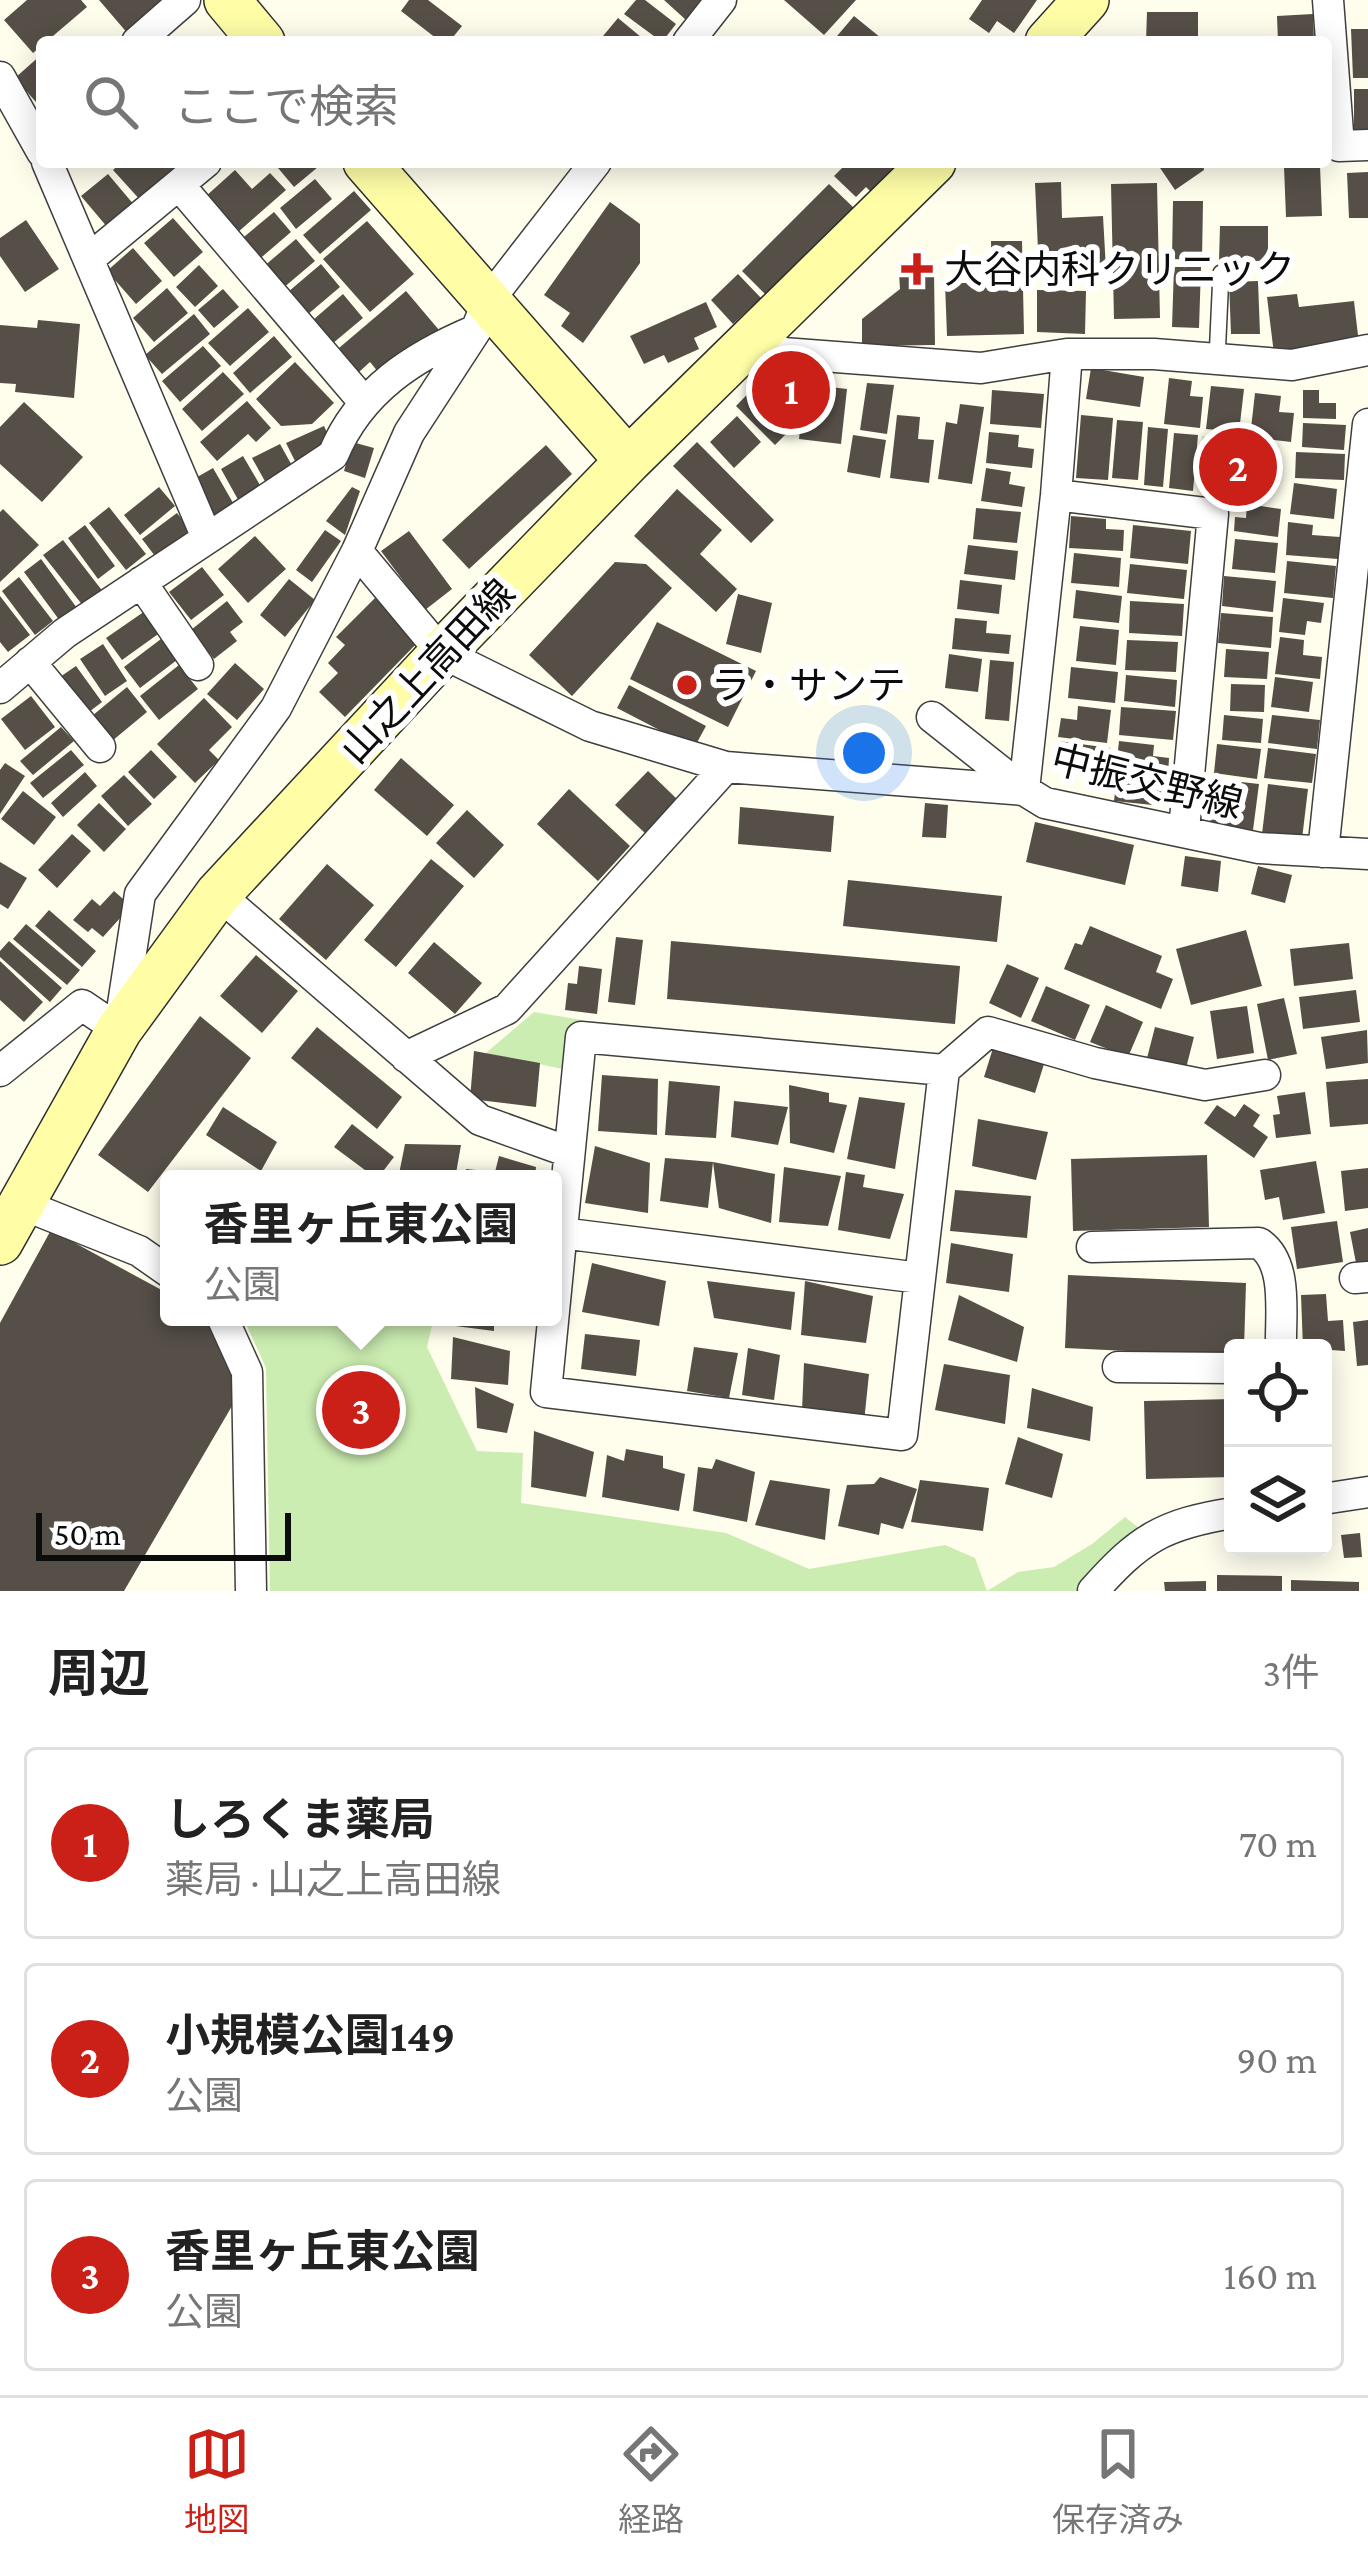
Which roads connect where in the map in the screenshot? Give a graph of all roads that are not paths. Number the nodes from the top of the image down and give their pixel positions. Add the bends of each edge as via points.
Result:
1 (185, 0) edge
2 (227, 0) edge
3 (721, 0) edge
4 (1086, 0) edge
5 (1328, 0) edge
6 (144, 36) edge
7 (257, 36) edge
8 (693, 36) edge
9 (1053, 36) edge
10 (1331, 36) edge
11 (1332, 53) edge
12 (0, 77) edge
13 (36, 131) edge
14 (1368, 145) edge
15 (50, 168) edge
16 (199, 168) edge
17 (371, 168) edge
18 (592, 168) edge
19 (928, 168) edge
20 (179, 184) junction
21 (90, 258) junction
22 (1221, 273) dead end
23 (482, 316) junction
24 (753, 337) junction
25 (1368, 350) edge
26 (1066, 354) junction
27 (1217, 359) junction
28 (364, 403) junction
29 (1368, 424) edge
30 (628, 461) junction
31 (1056, 495) junction
32 (207, 538) junction
33 (357, 551) junction
34 (141, 582) junction
35 (442, 653) junction
36 (30, 662) junction
37 (198, 665) dead end
38 (0, 688) edge
39 (932, 717) dead end
40 (100, 747) dead end
41 (727, 767) junction
42 (1024, 790) junction
43 (1184, 830) junction
44 (1324, 852) junction
45 (1368, 854) edge
46 (218, 894) junction
47 (119, 1030) junction
48 (406, 1057) junction
49 (944, 1070) junction
50 (0, 1071) edge
51 (1265, 1075) dead end
52 (569, 1152) junction
53 (11, 1224) edge
54 (562, 1233) joint
55 (1092, 1247) dead end
56 (160, 1265) edge
57 (920, 1278) junction
58 (226, 1326) edge
59 (553, 1326) edge
60 (1281, 1339) edge
61 (1118, 1367) dead end
62 (1224, 1368) edge
63 (1368, 1492) edge
64 (1332, 1498) edge
65 (1224, 1515) edge
66 (251, 1591) edge
67 (1093, 1591) edge

1 - 6 street
2 - 7 street
3 - 8 street
4 - 9 street
5 - 10 street
11 - 14 street via 1339,146
12 - 13 street
15 - 21 street
16 - 20 street
17 - 23 street
18 - 23 street
19 - 24 street, 山之上高田線
20 - 21 street
20 - 28 street
21 - 32 street
22 - 27 lane
23 - 28 street via 410,361
23 - 30 street
23 - 33 street via 409,433
24 - 26 street via 783,353 981,368
24 - 30 street, 山之上高田線
25 - 27 street via 1292,365
26 - 27 street
26 - 31 street
28 - 32 street via 333,455
29 - 44 street
30 - 35 street, 山之上高田線
31 - 42 street
31 - 43 street via 1213,514
32 - 34 street
33 - 35 street
33 - 47 street via 276,708 140,894
34 - 36 street
34 - 37 street
35 - 41 street via 590,726
35 - 46 street, 山之上高田線
36 - 38 street
36 - 40 street
39 - 42 street, 中振交野線
41 - 42 street
41 - 48 street via 507,1009
42 - 43 street, 中振交野線 via 1045,802
43 - 44 street, 中振交野線 via 1259,848
44 - 45 street, 中振交野線
46 - 47 street, 山之上高田線
46 - 48 street
47 - 50 street via 82,1005
47 - 53 street, 山之上高田線
48 - 52 street via 481,1120
49 - 51 street via 988,1032 1205,1085
49 - 52 street via 581,1037
49 - 57 street
52 - 54 street
53 - 56 street via 139,1251
54 - 57 street
55 - 60 street via 1259,1243 1279,1274
57 - 59 street via 902,1436 546,1392
58 - 66 street via 247,1372
61 - 62 street
63 - 64 street
65 - 67 street via 1145,1538

